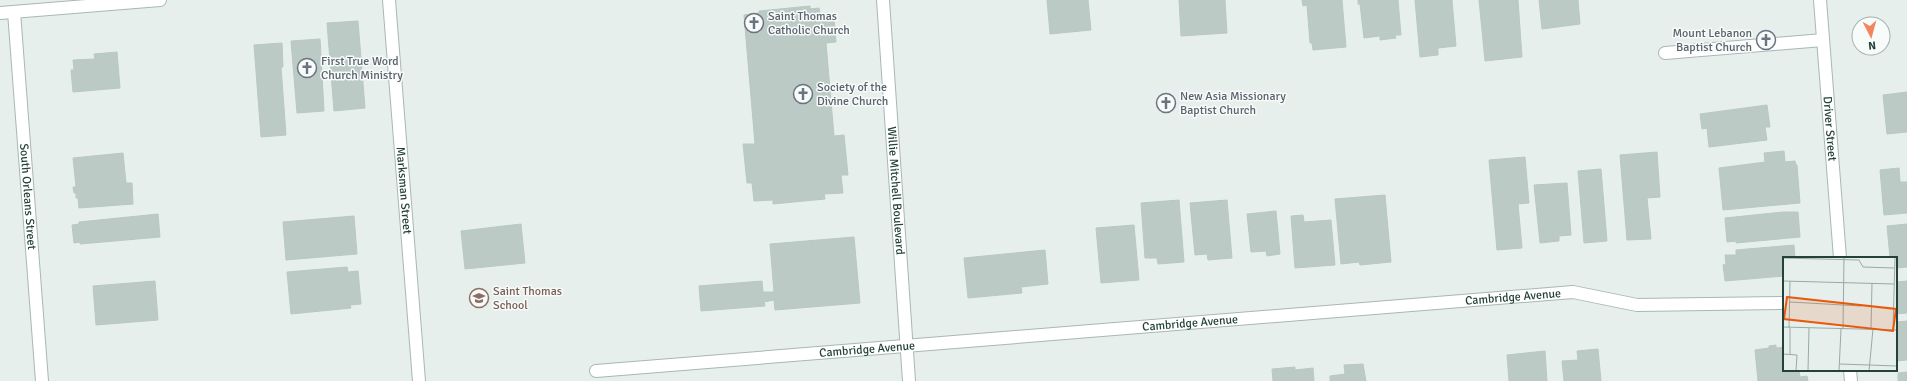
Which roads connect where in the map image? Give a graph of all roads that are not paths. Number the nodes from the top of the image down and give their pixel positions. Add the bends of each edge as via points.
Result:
1 (160, 0) edge
2 (389, 0) edge
3 (883, 0) edge
4 (1820, 0) edge
5 (14, 12) junction
6 (0, 13) edge
7 (1823, 40) junction
8 (1664, 53) dead end
9 (1840, 257) edge
10 (1783, 303) edge
11 (906, 347) junction
12 (596, 371) dead end
13 (1850, 371) edge
14 (42, 381) edge
15 (419, 381) edge
16 (909, 381) edge
17 (1851, 381) edge

1 - 5 street
2 - 15 street, Marksman Street
3 - 11 street, Willie Mitchell Boulevard
4 - 7 street, Driver Street
5 - 6 street
5 - 14 street, South Orleans Street
7 - 8 street
7 - 9 street, Driver Street
10 - 11 street, Cambridge Avenue via 1637,306 1573,292
11 - 12 street, Cambridge Avenue
11 - 16 street, Willie Mitchell Boulevard
13 - 17 street

